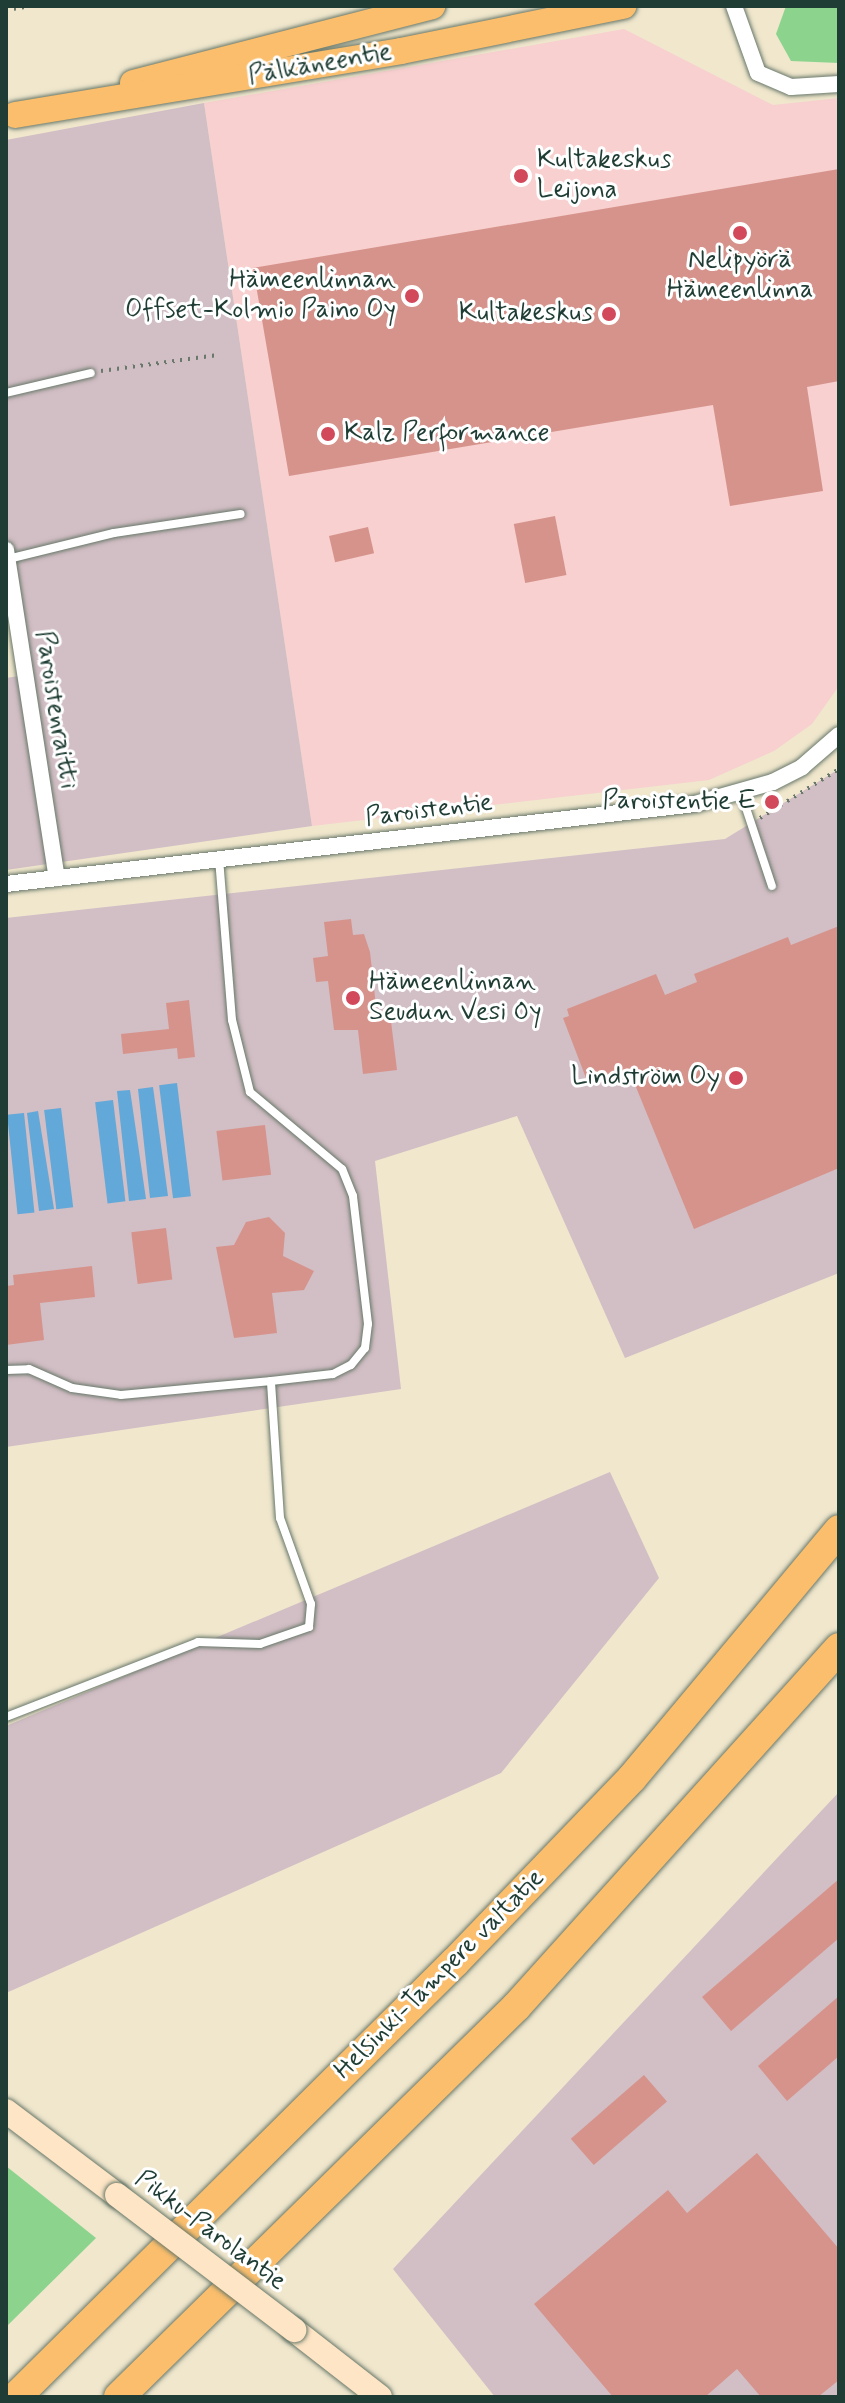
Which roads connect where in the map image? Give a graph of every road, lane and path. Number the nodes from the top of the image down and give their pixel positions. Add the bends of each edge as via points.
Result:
1 (30, 6) edge
2 (432, 6) edge
3 (623, 6) edge
4 (734, 6) edge
5 (6, 10) edge
6 (839, 84) edge
7 (10, 116) edge
8 (218, 355) dead end
9 (91, 373) joint
10 (6, 393) edge
11 (241, 514) dead end
12 (7, 554) edge
13 (839, 735) edge
14 (839, 769) edge
15 (741, 793) junction
16 (752, 824) junction
17 (219, 859) junction
18 (57, 878) junction
19 (6, 884) edge
20 (772, 886) dead end
21 (6, 1370) edge
22 (271, 1381) junction
23 (839, 1530) edge
24 (839, 1648) edge
25 (6, 1717) edge
26 (6, 2111) edge
27 (16, 2397) edge
28 (119, 2397) edge
29 (380, 2397) edge

1 - 5 path
2 - 7 main road, Pälkäneentie
3 - 7 main road, Pälkäneentie via 245,79
4 - 6 street via 758,73 791,87
8 - 9 path
9 - 10 lane
11 - 12 lane
12 - 18 street, Paroistenraitti
13 - 15 street, Paroistentie via 802,767
14 - 16 path
15 - 16 lane
15 - 17 street, Paroistentie via 695,804
16 - 20 lane
17 - 18 street, Paroistentie
17 - 22 lane via 232,1020 250,1092 342,1169 353,1196 368,1324 365,1348 351,1365 333,1374
18 - 19 street, Paroistentie
21 - 22 lane via 29,1369 72,1388 121,1395
22 - 25 lane via 280,1518 311,1604 309,1627 260,1644 198,1642
23 - 27 highway, Helsinki-Tampere valtatie via 621,1789 455,1962
24 - 28 highway via 516,2007
26 - 29 main road, Pikku-Parolantie, bridge

